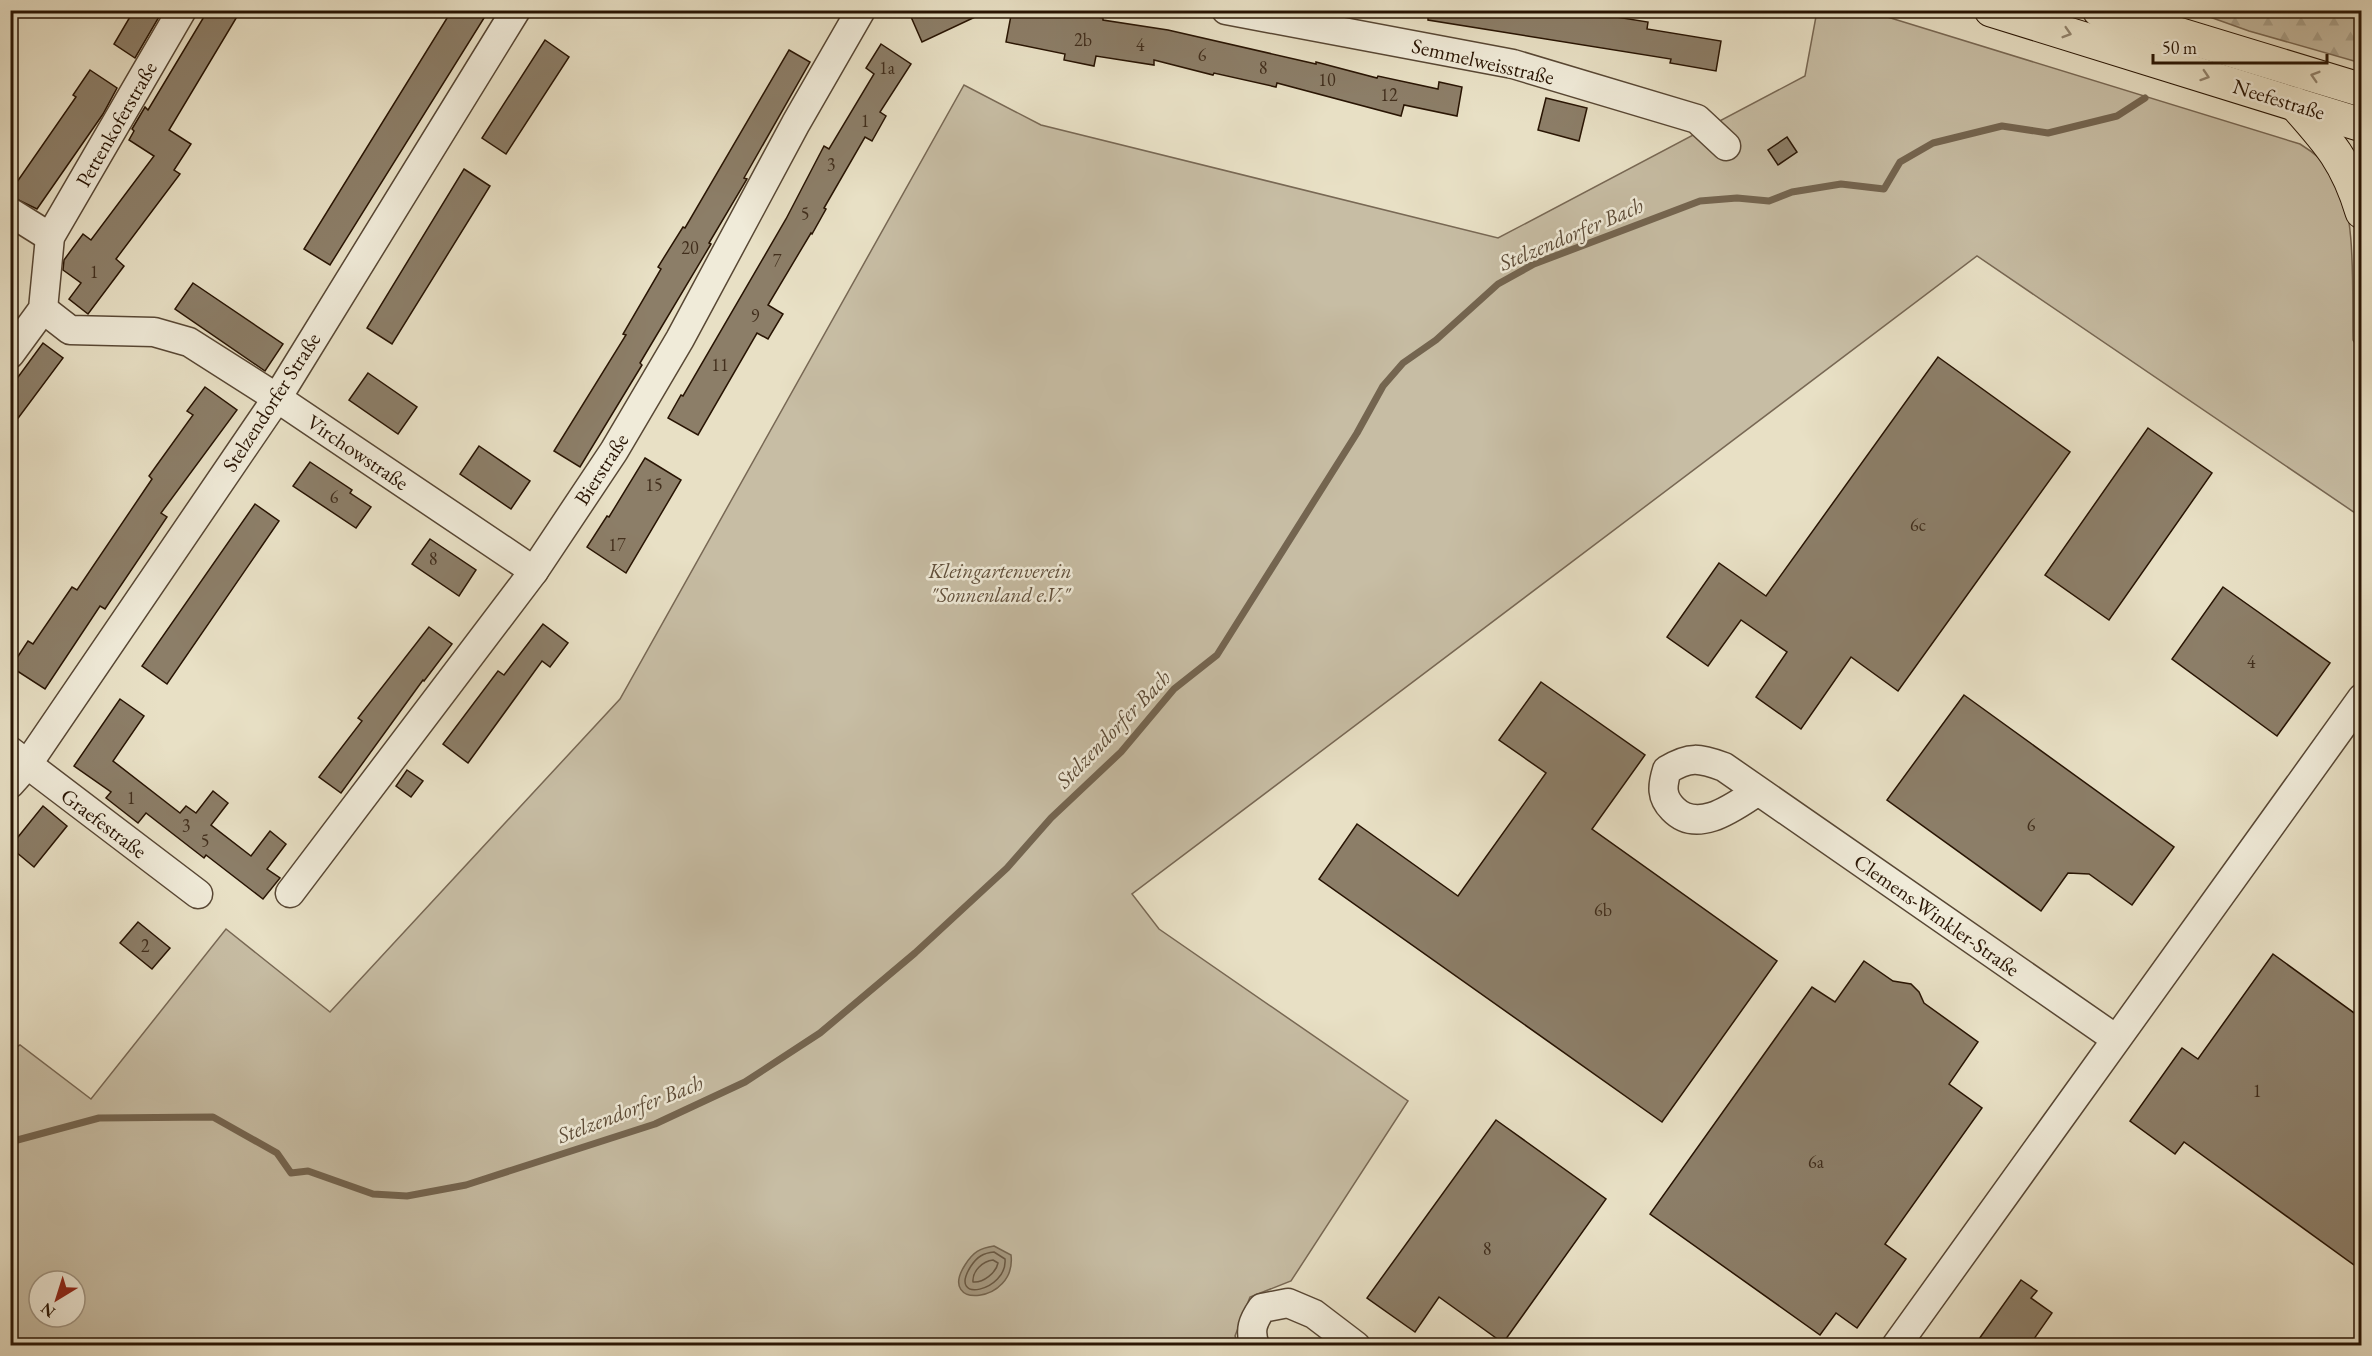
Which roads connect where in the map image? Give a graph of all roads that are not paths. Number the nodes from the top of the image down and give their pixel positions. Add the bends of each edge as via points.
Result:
1 (182, 10) edge
2 (516, 10) edge
3 (861, 10) edge
4 (1226, 10) edge
5 (1991, 10) edge
6 (2100, 10) edge
7 (2361, 90) edge
8 (2295, 104) junction
9 (2361, 125) edge
10 (1726, 146) dead end
11 (10, 212) edge
12 (2361, 212) edge
13 (50, 237) junction
14 (43, 309) junction
15 (10, 354) edge
16 (277, 398) junction
17 (534, 571) junction
18 (2361, 698) edge
19 (16, 767) edge
20 (1758, 791) dead end
21 (290, 893) dead end
22 (198, 894) dead end
23 (2116, 1039) junction
24 (1254, 1346) edge
25 (1356, 1346) edge
26 (1896, 1346) edge

1 - 13 street, Pettenkoferstraße
2 - 16 street, Stelzendorfer Straße
3 - 17 street, Bierstraße via 795,123 680,339 614,451
4 - 10 street, Semmelweisstraße via 1513,64 1697,119
5 -> 8 highway, Neefestraße
7 -> 6 highway, Neefestraße
8 - 9 highway, Neefestraße
8 - 12 highway via 2345,165
11 - 13 street
13 - 14 street
14 - 15 street
14 - 16 street, Virchowstraße via 70,330 154,332 189,342
16 - 17 street, Virchowstraße
16 - 19 street, Stelzendorfer Straße
17 - 21 street, Bierstraße
18 - 23 street
19 - 22 street, Graefestraße
20 - 23 street, Clemens-Winkler-Straße
23 - 26 street
24 - 25 street via 1254,1319 1262,1308 1288,1303 1314,1314

